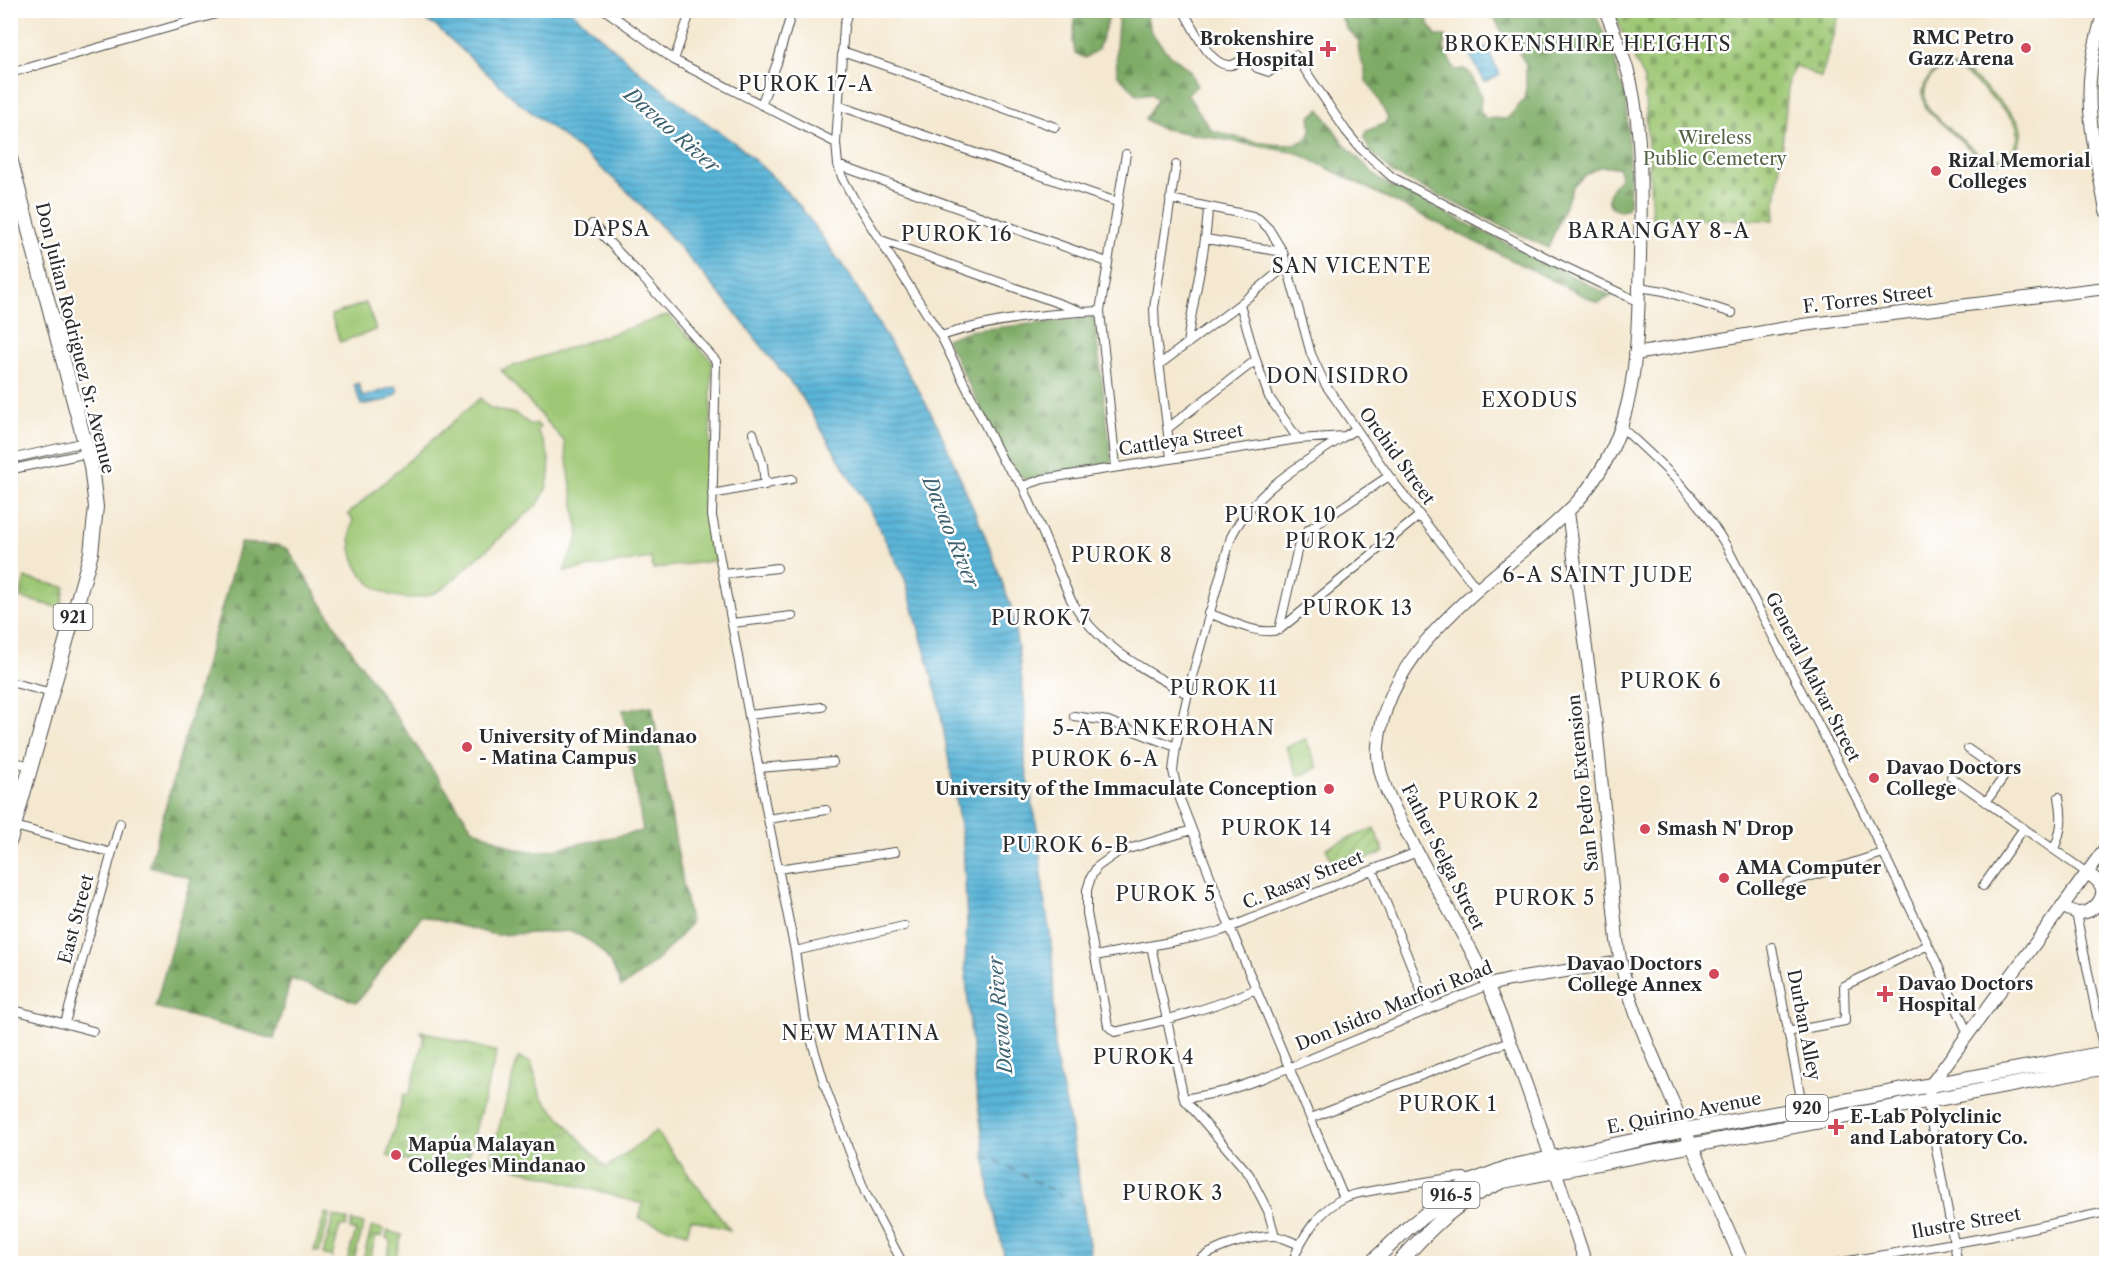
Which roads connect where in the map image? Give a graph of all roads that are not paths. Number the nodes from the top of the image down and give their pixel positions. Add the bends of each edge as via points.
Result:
1 (605, 10) edge
2 (691, 10) edge
3 (848, 10) edge
4 (1183, 10) edge
5 (1605, 10) edge
6 (2104, 10) edge
7 (223, 12) dead end
8 (790, 18) dead end
9 (842, 51) junction
10 (674, 60) junction
11 (10, 73) edge
12 (761, 105) junction
13 (840, 106) junction
14 (1055, 127) dead end
15 (836, 142) junction
16 (1126, 154) dead end
17 (10, 158) edge
18 (838, 165) junction
19 (1176, 165) dead end
20 (1170, 199) junction
21 (1117, 202) junction
22 (1208, 207) junction
23 (2106, 211) edge
24 (592, 224) dead end
25 (1206, 239) junction
26 (881, 240) junction
27 (1283, 252) junction
28 (1107, 262) junction
29 (1286, 266) junction
30 (1639, 287) junction
31 (2106, 288) edge
32 (1639, 302) junction
33 (1240, 304) junction
34 (1100, 311) junction
35 (1083, 312) junction
36 (1732, 313) dead end
37 (941, 336) junction
38 (1187, 344) junction
39 (1635, 354) junction
40 (1256, 360) junction
41 (1160, 364) junction
42 (1621, 427) junction
43 (1168, 428) junction
44 (1356, 429) junction
45 (753, 433) dead end
46 (1346, 436) junction
47 (1298, 439) junction
48 (87, 447) junction
49 (11, 458) edge
50 (1171, 458) junction
51 (1116, 467) junction
52 (13, 470) junction
53 (1389, 476) junction
54 (792, 479) dead end
55 (765, 485) junction
56 (1023, 486) junction
57 (712, 494) junction
58 (1568, 512) junction
59 (1419, 516) junction
60 (10, 519) edge
61 (777, 567) dead end
62 (723, 574) junction
63 (1478, 590) junction
64 (1208, 613) junction
65 (792, 616) dead end
66 (732, 623) junction
67 (1279, 630) junction
68 (10, 682) edge
69 (52, 693) junction
70 (1187, 694) junction
71 (822, 707) dead end
72 (750, 715) junction
73 (1074, 716) dead end
74 (1176, 747) junction
75 (1968, 749) dead end
76 (10, 761) edge
77 (833, 762) dead end
78 (31, 766) junction
79 (759, 768) junction
80 (1951, 777) dead end
81 (2059, 797) dead end
82 (1986, 802) junction
83 (826, 810) dead end
84 (768, 819) junction
85 (120, 823) dead end
86 (12, 825) edge
87 (2024, 828) junction
88 (1192, 830) junction
89 (10, 840) edge
90 (2106, 846) edge
91 (2054, 849) junction
92 (895, 852) dead end
93 (1417, 852) junction
94 (112, 853) junction
95 (1883, 853) junction
96 (778, 869) junction
97 (1373, 870) junction
98 (2087, 873) junction
99 (1787, 884) dead end
100 (1983, 886) dead end
101 (2104, 888) edge
102 (2102, 905) edge
103 (2062, 906) junction
104 (2076, 913) junction
105 (904, 926) dead end
106 (1230, 927) junction
107 (1928, 945) junction
108 (1151, 946) junction
109 (1772, 947) dead end
110 (795, 951) junction
111 (1095, 956) junction
112 (1621, 962) junction
113 (1488, 985) junction
114 (1256, 989) junction
115 (10, 1008) edge
116 (1429, 1010) junction
117 (1166, 1021) junction
118 (65, 1023) junction
119 (93, 1031) dead end
120 (1788, 1034) junction
121 (1968, 1034) junction
122 (1510, 1041) junction
123 (2106, 1060) edge
124 (1290, 1067) junction
125 (1930, 1086) junction
126 (1184, 1099) junction
127 (1927, 1101) junction
128 (1803, 1109) junction
129 (1311, 1118) junction
130 (1685, 1130) junction
131 (1691, 1146) junction
132 (1552, 1165) junction
133 (1470, 1182) junction
134 (1344, 1198) junction
135 (2106, 1212) edge
136 (1275, 1236) junction
137 (1953, 1242) junction
138 (1300, 1245) junction
139 (903, 1263) edge
140 (1195, 1263) edge
141 (1292, 1263) edge
142 (1370, 1263) edge
143 (1398, 1263) edge
144 (1586, 1263) edge
145 (1743, 1263) edge
146 (1831, 1263) edge
147 (1958, 1263) edge

1 - 10 street
2 - 10 street
3 - 9 street
4 - 32 street via 1207,51 1222,64 1232,65 1248,56 1257,68 1269,72 1295,55 1346,131 1392,177
5 - 30 main road, Father Selga Street via 1626,65 1636,119 1641,212
6 - 23 main road via 2090,85 2093,138
7 - 11 street
8 - 12 street
9 - 13 street
9 - 14 street
10 - 12 street
12 - 15 street
13 - 15 street
13 - 21 street
15 - 18 street
16 - 21 street
17 - 48 main road, Don Julian Rodriguez Sr. Avenue / 921
18 - 26 street via 855,201
18 - 28 street
19 - 20 street
20 - 22 street, Orchid Street
20 - 41 street via 1154,308
21 - 28 street
22 - 25 street
22 - 27 street, Orchid Street via 1259,219
24 - 57 street via 716,361
25 - 27 street
25 - 38 street
26 - 35 street
26 - 37 street
27 - 29 street, Orchid Street
28 - 34 street
29 - 33 street
29 - 44 street, Orchid Street via 1314,364
30 - 32 main road, Father Selga Street
30 - 36 street
31 - 39 main road, F. Torres Street via 1803,325
32 - 39 main road, Father Selga Street
33 - 38 street
33 - 40 street
34 - 35 street
34 - 51 street
35 - 37 street via 965,328
37 - 56 street via 1003,461
38 - 41 street
39 - 42 main road, Father Selga Street
40 - 43 street
40 - 47 street via 1269,397
41 - 43 street
42 - 58 main road, Father Selga Street via 1600,470
42 - 95 street, General Malvar Street via 1687,489 1716,529
43 - 50 street
44 - 46 street
44 - 53 street, Orchid Street
45 - 55 street
46 - 47 street, Cattleya Street
46 - 64 street via 1275,485 1237,524
47 - 50 street, Cattleya Street
48 - 49 street
48 - 52 street
48 - 69 main road, Don Julian Rodriguez Sr. Avenue / 921 via 95,496 91,553
49 - 52 street
50 - 51 street, Cattleya Street
51 - 56 street, Cattleya Street
52 - 60 street
53 - 59 street, Orchid Street
53 - 67 street via 1308,530 1302,538
54 - 55 street
55 - 57 street
56 - 70 street via 1071,600 1087,624 1115,651
57 - 62 street
58 - 63 main road, Father Selga Street
58 - 112 main road, San Pedro Extension
59 - 63 street, Orchid Street
59 - 67 street
61 - 62 street
62 - 66 street
63 - 93 main road, Father Selga Street via 1436,630 1410,664 1381,726 1377,753 1380,770
64 - 67 street via 1270,633
64 - 70 street
65 - 66 street
66 - 72 street
68 - 69 street
69 - 78 main road, Don Julian Rodriguez Sr. Avenue / 921
70 - 74 street
71 - 72 street
72 - 79 street
73 - 74 street via 1108,721
74 - 88 street via 1174,782
75 - 82 street via 2005,775
76 - 78 street
77 - 79 street
78 - 86 main road, Don Julian Rodriguez Sr. Avenue / 921
79 - 84 street
80 - 82 street
81 - 91 street via 2061,830
82 - 87 street
83 - 84 street
84 - 96 street
85 - 94 street, East Street
86 - 89 main road, Don Julian Rodriguez Sr. Avenue / 921
86 - 94 street
87 - 91 street
87 - 100 street
88 - 106 street
88 - 111 street via 1130,847 1097,867 1086,902
90 - 98 main road
91 - 98 street
92 - 96 street
93 - 97 street, C. Rasay Street
93 - 113 main road, Father Selga Street
94 - 118 street, East Street
95 - 99 street
95 - 107 street, General Malvar Street
96 - 110 street
97 - 106 street, C. Rasay Street
97 - 116 street
98 - 101 main road
98 - 103 main road
101 - 102 main road
102 - 104 main road
103 - 104 main road
103 - 121 main road
104 - 123 street
105 - 110 street
106 - 108 street, C. Rasay Street
106 - 114 street
107 - 120 street via 1844,986 1845,1021
107 - 121 street, General Malvar Street
108 - 111 street, C. Rasay Street
108 - 117 street
109 - 120 street, Durban Alley
110 - 139 street via 805,1019 826,1089 865,1192
111 - 117 street via 1111,1030
112 - 113 main road, Don Isidro Marfori Road
112 - 130 main road, San Pedro Extension via 1655,1063
113 - 116 street, Don Isidro Marfori Road
113 - 122 main road, Father Selga Street
114 - 117 street
114 - 124 street
115 - 118 street
116 - 124 street, Don Isidro Marfori Road
117 - 126 street
118 - 119 street
120 - 128 street, Durban Alley
121 - 125 main road
122 - 129 street
122 - 132 main road, Father Selga Street
123 - 125 main road, E. Quirino Avenue / 920
123 - 127 main road, E. Quirino Avenue / 920
124 - 126 street, Don Isidro Marfori Road via 1244,1086
124 - 129 street
125 - 127 main road
125 - 128 main road, E. Quirino Avenue / 920
126 - 136 street via 1249,1174 1268,1211
127 - 131 main road, E. Quirino Avenue / 920
127 - 137 street
128 - 130 main road, E. Quirino Avenue / 920
129 - 134 street
130 - 131 main road, San Pedro Extension
130 - 132 main road, E. Quirino Avenue / 920
131 - 132 main road, E. Quirino Avenue / 920
131 - 145 main road, San Pedro Extension
132 - 133 main road, E. Quirino Avenue / 916-5 via 1509,1167
132 - 143 main road, E. Quirino Avenue / 916-5 via 1475,1194 1438,1221
132 - 144 main road, Father Selga Street
133 - 134 street via 1464,1177 1450,1178
133 - 142 main road, E. Quirino Avenue / 916-5 via 1430,1210
134 - 138 street via 1323,1215
135 - 137 street, Ilustre Street
136 - 138 street
136 - 140 street via 1212,1250
137 - 146 street, Ilustre Street
137 - 147 street
138 - 141 street

